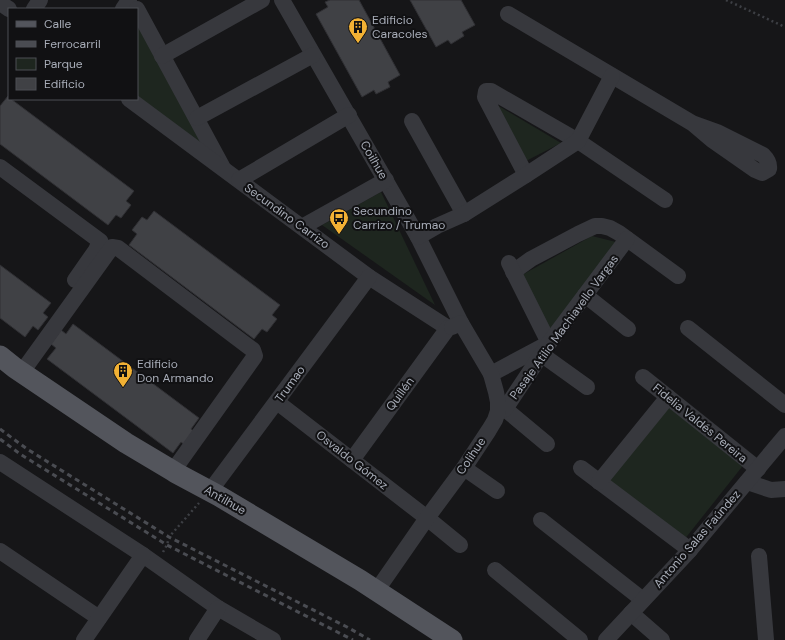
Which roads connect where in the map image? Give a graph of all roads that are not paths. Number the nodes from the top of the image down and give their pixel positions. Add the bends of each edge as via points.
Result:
1 (130, 0) edge
2 (262, 0) edge
3 (282, 0) edge
4 (124, 8) edge
5 (136, 8) edge
6 (138, 11) edge
7 (508, 14) dead end
8 (313, 55) junction
9 (162, 56) junction
10 (612, 76) junction
11 (130, 100) edge
12 (348, 115) junction
13 (196, 118) junction
14 (412, 121) dead end
15 (692, 123) dead end
16 (578, 141) junction
17 (0, 167) edge
18 (225, 170) junction
19 (526, 175) junction
20 (239, 180) junction
21 (386, 180) junction
22 (665, 200) dead end
23 (464, 214) junction
24 (302, 227) junction
25 (418, 237) junction
26 (628, 239) junction
27 (678, 276) dead end
28 (369, 277) junction
29 (585, 295) junction
30 (455, 326) junction
31 (688, 328) dead end
32 (628, 329) dead end
33 (545, 349) junction
34 (13, 365) edge
35 (491, 374) junction
36 (643, 377) dead end
37 (587, 387) dead end
38 (668, 397) junction
39 (277, 402) junction
40 (785, 405) edge
41 (501, 410) junction
42 (785, 436) edge
43 (546, 444) dead end
44 (352, 460) junction
45 (0, 462) edge
46 (464, 468) junction
47 (581, 468) dead end
48 (758, 468) junction
49 (173, 471) junction
50 (599, 482) junction
51 (747, 482) junction
52 (785, 489) edge
53 (210, 491) junction
54 (497, 491) dead end
55 (427, 518) junction
56 (541, 520) dead end
57 (460, 545) dead end
58 (690, 550) junction
59 (0, 551) edge
60 (759, 556) dead end
61 (149, 560) junction
62 (495, 570) dead end
63 (376, 590) junction
64 (643, 600) junction
65 (218, 608) junction
66 (631, 613) junction
67 (99, 618) junction
68 (84, 640) edge
69 (197, 640) edge
70 (273, 640) edge
71 (452, 640) edge
72 (580, 640) edge
73 (606, 640) edge
74 (662, 640) edge
75 (766, 640) edge

1 - 4 street
1 - 5 street
2 - 9 street
3 - 8 street, Coilhue
6 - 9 street
7 - 10 street
8 - 12 street, Coilhue
8 - 13 street
9 - 13 street
10 - 15 street
10 - 16 street
11 - 18 street, Secundino Carrizo
12 - 20 street
12 - 21 street, Coilhue
13 - 18 street
14 - 23 street
16 - 19 street
16 - 19 street via 491,91 486,91 485,97
16 - 22 street
17 - 34 street via 100,241
18 - 20 street, Secundino Carrizo
19 - 23 street
20 - 24 street, Secundino Carrizo
21 - 24 street
21 - 25 street, Coilhue
23 - 25 street
24 - 28 street, Secundino Carrizo
25 - 30 street, Coilhue
26 - 27 street
26 - 29 street, Pasaje Atilio Machiavello Vargas
26 - 33 street via 610,228 595,226 531,260 511,267
28 - 30 street, Secundino Carrizo
28 - 39 street, Trumao
29 - 32 street
29 - 33 street, Pasaje Atilio Machiavello Vargas
30 - 35 street
30 - 44 street, Quillén
31 - 40 street
33 - 35 street
33 - 37 street
33 - 41 street, Pasaje Atilio Machiavello Vargas
34 - 49 main road, Antilhue via 126,443
34 - 49 street via 112,247 118,248 253,350 255,356
35 - 41 street
36 - 38 street, Fidelia Valdés Pereira
38 - 48 street, Fidelia Valdés Pereira
38 - 50 street
39 - 44 street, Osvaldo Gómez
39 - 53 street, Trumao
41 - 43 street
41 - 46 street, Colihue
42 - 48 street, Antonio Salas Faúndez
44 - 55 street, Osvaldo Gómez
45 - 61 street
46 - 54 street
46 - 55 street, Colihue
47 - 50 street
48 - 51 street, Antonio Salas Faúndez
49 - 53 main road, Antilhue
50 - 58 street
51 - 52 street via 771,490
51 - 58 street, Antonio Salas Faúndez
53 - 63 main road, Antilhue
55 - 57 street, Osvaldo Gómez
55 - 63 street, Colihue
56 - 64 street
58 - 64 street, Antonio Salas Faúndez
59 - 67 street
60 - 75 street
61 - 65 street
61 - 67 street
62 - 72 street
63 - 71 main road, Antilhue
64 - 66 street, Antonio Salas Faúndez
65 - 69 street
65 - 70 street
66 - 73 street, Antonio Salas Faúndez
66 - 74 street
67 - 68 street

